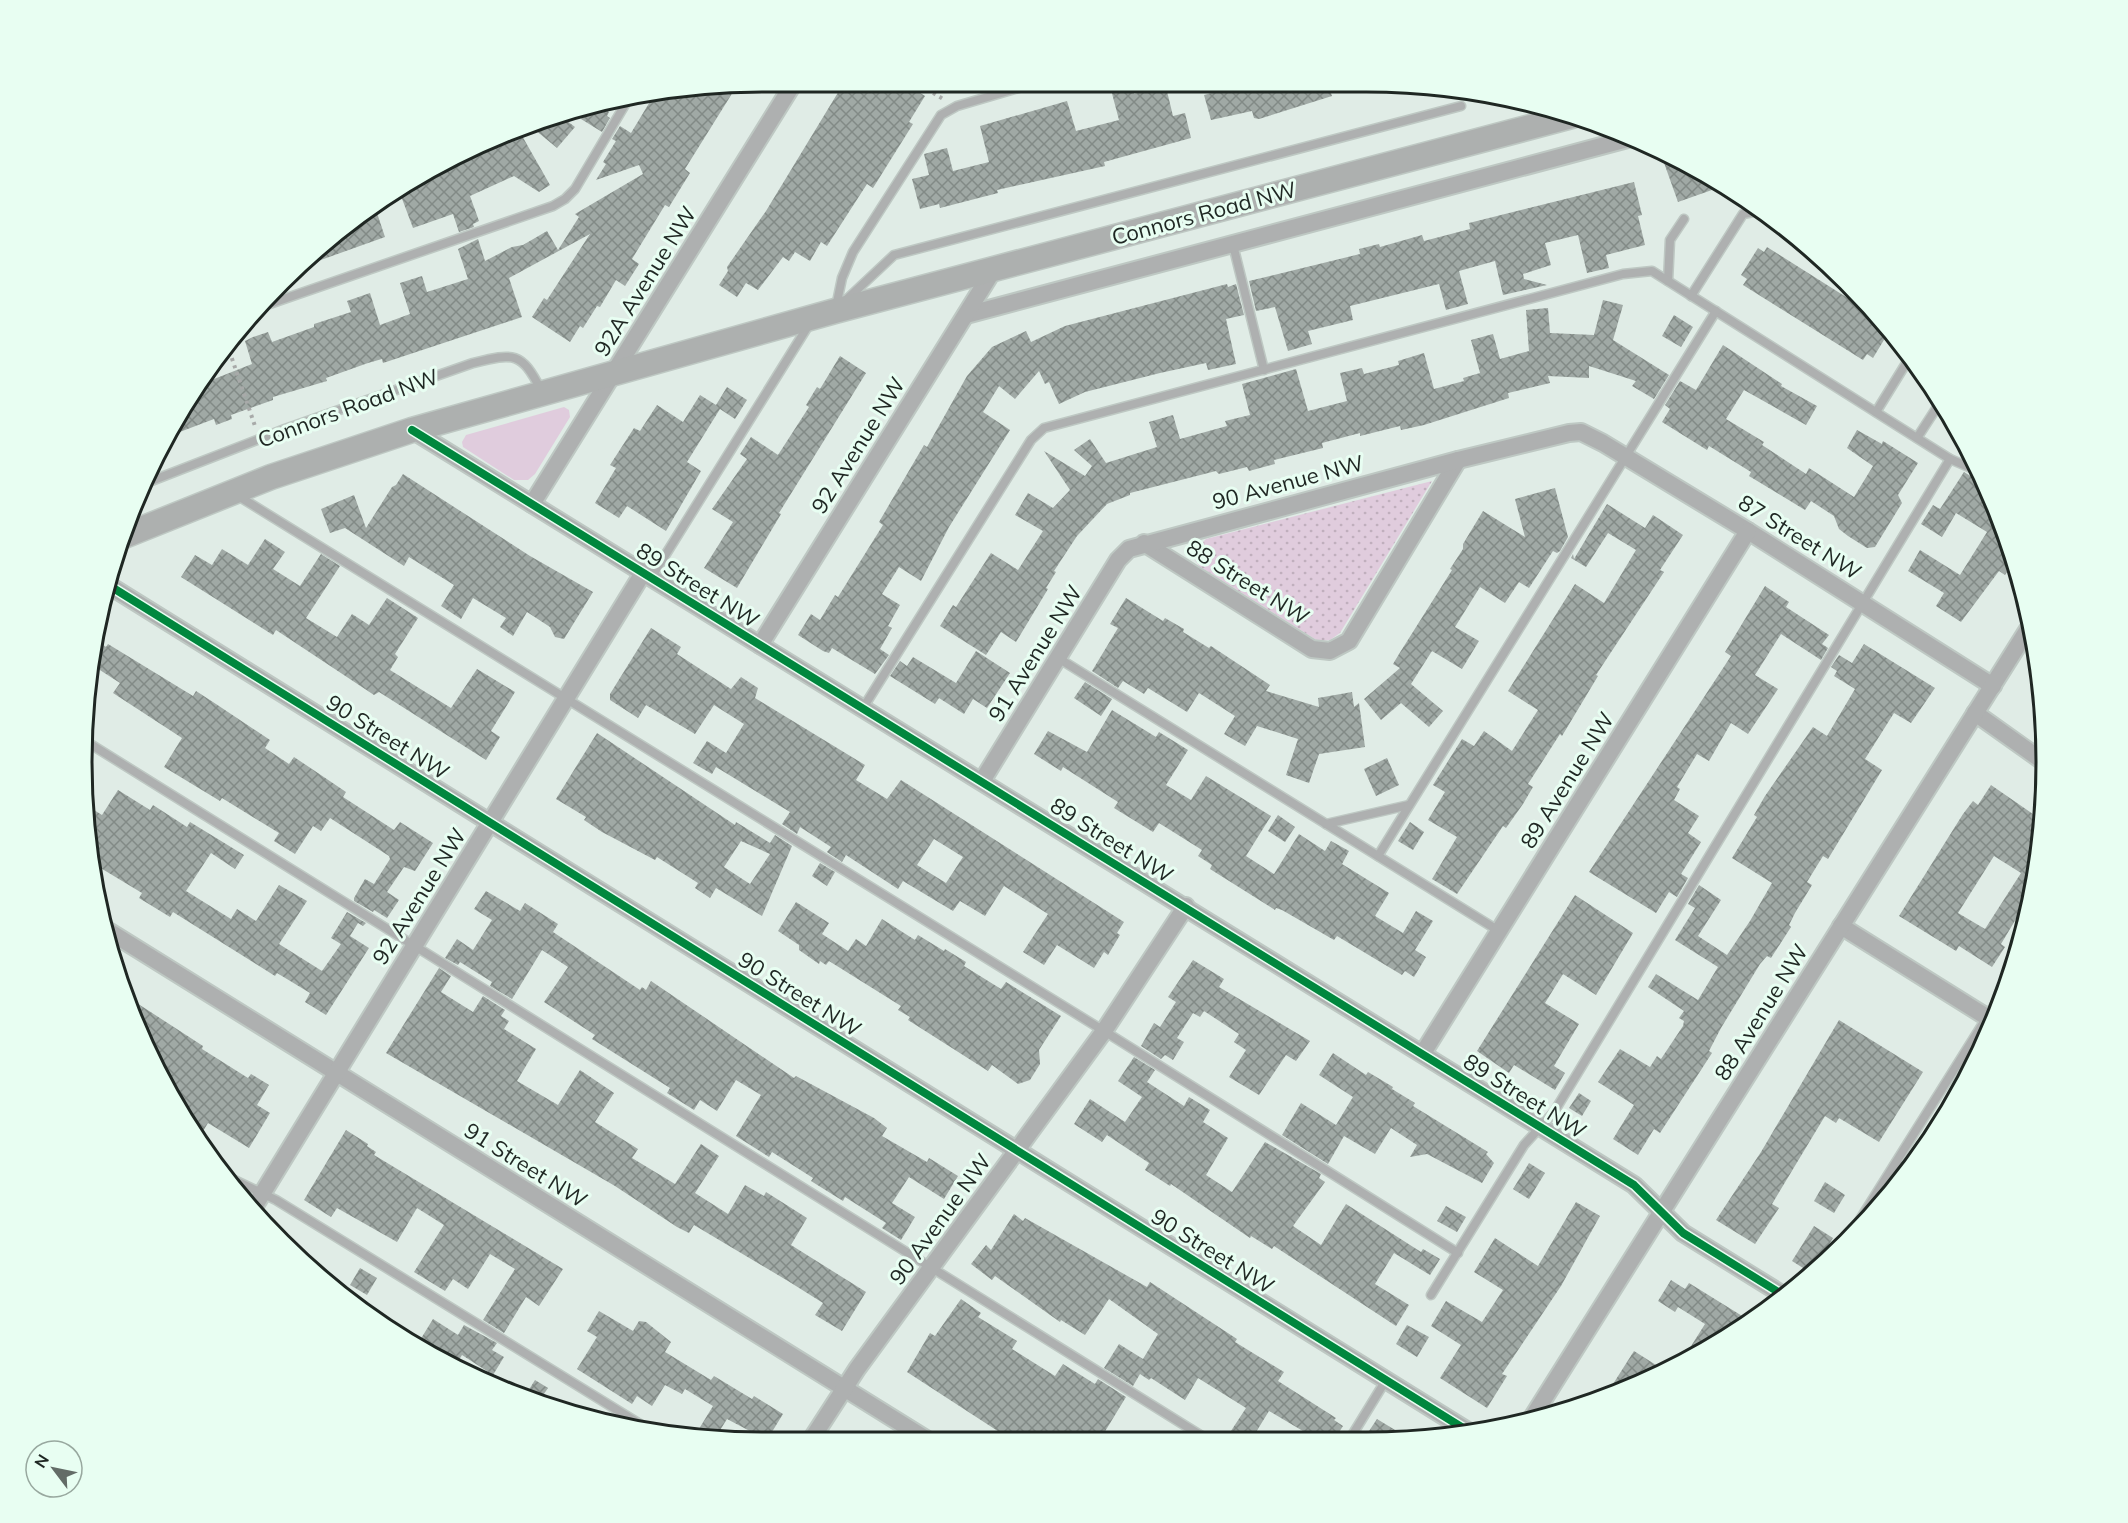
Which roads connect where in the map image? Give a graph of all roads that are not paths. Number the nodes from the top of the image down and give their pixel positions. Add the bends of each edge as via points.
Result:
1 (788, 92) edge
2 (1005, 92) edge
3 (625, 106) edge
4 (1461, 106) dead end
5 (1558, 120) edge
6 (1619, 141) edge
7 (1751, 213) edge
8 (1684, 219) dead end
9 (1233, 244) junction
10 (994, 269) junction
11 (1668, 281) junction
12 (1691, 296) junction
13 (275, 302) edge
14 (1716, 311) junction
15 (824, 314) junction
16 (966, 315) junction
17 (1906, 364) edge
18 (1264, 370) junction
19 (614, 373) junction
20 (542, 393) junction
21 (1936, 409) edge
22 (1876, 412) junction
23 (412, 430) junction
24 (1581, 432) joint
25 (1917, 438) junction
26 (1626, 457) junction
27 (1950, 459) junction
28 (1458, 460) junction
29 (1968, 467) edge
30 (154, 480) edge
31 (232, 492) junction
32 (532, 504) junction
33 (1748, 531) junction
34 (132, 532) edge
35 (1137, 546) junction
36 (647, 575) junction
37 (114, 588) edge
38 (1862, 602) junction
39 (2025, 635) edge
40 (760, 645) junction
41 (1058, 658) junction
42 (1993, 686) junction
43 (566, 699) junction
44 (863, 708) junction
45 (1975, 713) junction
46 (92, 745) edge
47 (2036, 756) edge
48 (982, 781) junction
49 (1409, 805) junction
50 (490, 822) junction
51 (1326, 824) junction
52 (1378, 856) junction
53 (1186, 906) junction
54 (1841, 926) junction
55 (1499, 931) junction
56 (114, 934) edge
57 (415, 945) junction
58 (1986, 1016) edge
59 (1104, 1030) junction
60 (1972, 1046) edge
61 (1423, 1053) junction
62 (336, 1073) junction
63 (1540, 1127) junction
64 (1018, 1151) junction
65 (1896, 1163) junction
66 (1900, 1166) edge
67 (243, 1184) edge
68 (262, 1194) junction
69 (1873, 1200) edge
70 (257, 1202) edge
71 (1662, 1211) junction
72 (1458, 1253) junction
73 (931, 1268) junction
74 (1776, 1291) edge
75 (1431, 1295) dead end
76 (1386, 1380) junction
77 (844, 1389) junction
78 (1537, 1410) edge
79 (632, 1419) edge
80 (1459, 1425) edge
81 (816, 1432) edge
82 (915, 1432) edge
83 (1195, 1432) edge
84 (1354, 1432) edge

1 - 19 street, 92A Avenue NW
2 - 15 lane via 957,106 941,115 930,128 853,252
3 - 13 lane via 566,199
4 - 15 lane, Connors Road NW via 894,255
5 - 10 main road, Connors Road NW
6 - 9 street, Connors Road NW
7 - 12 lane via 1743,214
8 - 11 lane via 1670,240
9 - 16 street, Connors Road NW
9 - 18 lane
10 - 15 main road, Connors Road NW
10 - 16 street, 92 Avenue NW
11 - 12 lane
11 - 18 lane via 1652,271 1623,274
12 - 14 lane
14 - 22 lane
14 - 26 lane
15 - 19 main road, Connors Road NW
15 - 36 lane
16 - 40 street, 92 Avenue NW
17 - 22 lane
18 - 44 lane via 1044,428 1031,440
19 - 20 main road, Connors Road NW
19 - 32 street, 92A Avenue NW
20 - 23 main road, Connors Road NW
20 - 30 lane, Connors Road NW via 525,362 501,356 492,358 285,429
21 - 25 lane
22 - 25 lane
23 - 31 main road, Connors Road NW
23 - 32 street, 89 Street NW
24 - 26 street, 87 Street NW
24 - 28 street, 90 Avenue NW
25 - 27 lane
26 - 33 street, 87 Street NW
26 - 49 lane
27 - 29 lane
27 - 38 lane
28 - 35 street, 90 Avenue NW
28 - 35 street, 88 Street NW via 1349,641 1330,651 1312,650
31 - 34 main road, Connors Road NW
31 - 43 lane
32 - 36 street, 89 Street NW
33 - 38 street, 87 Street NW
33 - 55 street, 89 Avenue NW
35 - 41 street, 91 Avenue NW via 1118,560
36 - 40 street, 89 Street NW
36 - 43 street, 92 Avenue NW
37 - 50 street, 90 Street NW
38 - 42 street, 87 Street NW
38 - 63 lane via 1554,1112
39 - 42 street, 88 Avenue NW
40 - 44 street, 89 Street NW
41 - 48 street, 91 Avenue NW
41 - 51 lane
42 - 45 street, 88 Avenue NW
43 - 50 street, 92 Avenue NW
43 - 59 lane
44 - 48 street, 89 Street NW
45 - 47 street
45 - 54 street, 88 Avenue NW
46 - 57 lane
48 - 53 street, 89 Street NW
49 - 51 lane
49 - 52 lane
50 - 57 street, 92 Avenue NW
50 - 64 street, 90 Street NW
51 - 52 lane
52 - 55 lane
53 - 59 street, 90 Avenue NW
53 - 61 street, 89 Street NW
54 - 58 street
54 - 71 street, 88 Avenue NW
55 - 61 street, 89 Avenue NW
56 - 62 street, 91 Street NW
57 - 62 street, 92 Avenue NW
57 - 73 lane
59 - 64 street, 90 Avenue NW
59 - 72 lane
60 - 65 lane
61 - 63 street, 89 Street NW
62 - 68 street, 92 Avenue NW
62 - 77 street, 91 Street NW
63 - 71 street, 89 Street NW via 1634,1185
63 - 72 lane via 1524,1145
64 - 73 street, 90 Avenue NW
64 - 76 street, 90 Street NW
65 - 66 lane
65 - 69 lane
67 - 68 lane
68 - 70 street, 92 Avenue NW
68 - 79 lane
71 - 74 street, 89 Street NW via 1683,1233
71 - 78 street, 88 Avenue NW
72 - 75 lane
73 - 77 street, 90 Avenue NW
73 - 83 lane
76 - 80 street, 90 Street NW
76 - 84 lane
77 - 81 street, 90 Avenue NW
77 - 82 street, 91 Street NW

